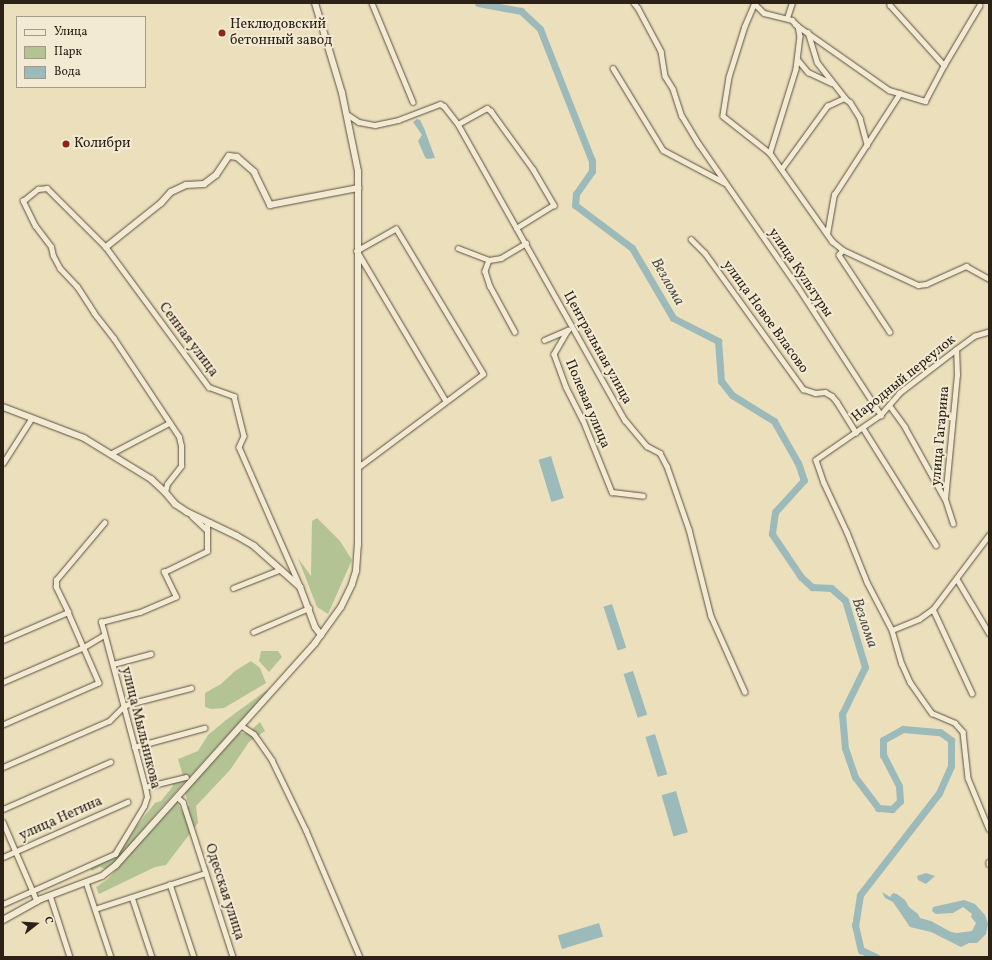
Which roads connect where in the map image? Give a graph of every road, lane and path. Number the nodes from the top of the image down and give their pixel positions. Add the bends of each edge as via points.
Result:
1 (315, 3) edge
2 (372, 3) edge
3 (634, 3) edge
4 (792, 3) edge
5 (890, 3) edge
6 (754, 4) edge
7 (979, 6) dead end
8 (787, 18) junction
9 (795, 24) junction
10 (808, 32) junction
11 (798, 60) junction
12 (944, 65) junction
13 (613, 68) dead end
14 (833, 83) junction
15 (900, 93) junction
16 (846, 99) junction
17 (413, 102) dead end
18 (346, 114) junction
19 (458, 124) junction
20 (867, 146) junction
21 (770, 153) junction
22 (782, 168) junction
23 (726, 184) junction
24 (358, 188) junction
25 (517, 228) junction
26 (827, 234) junction
27 (691, 239) dead end
28 (526, 243) junction
29 (106, 247) junction
30 (458, 248) dead end
31 (843, 250) junction
32 (489, 260) junction
33 (989, 279) edge
34 (570, 328) junction
35 (515, 332) dead end
36 (890, 332) dead end
37 (989, 332) edge
38 (544, 340) dead end
39 (956, 350) junction
40 (446, 401) junction
41 (890, 406) junction
42 (3, 408) edge
43 (881, 415) junction
44 (31, 419) junction
45 (169, 423) junction
46 (863, 428) junction
47 (856, 432) junction
48 (110, 454) junction
49 (3, 463) edge
50 (357, 468) junction
51 (165, 492) junction
52 (643, 496) dead end
53 (945, 499) junction
54 (187, 512) junction
55 (104, 523) dead end
56 (210, 523) junction
57 (953, 524) dead end
58 (207, 530) junction
59 (989, 535) edge
60 (936, 545) dead end
61 (279, 570) junction
62 (957, 579) junction
63 (300, 587) junction
64 (233, 588) dead end
65 (309, 608) junction
66 (932, 609) junction
67 (68, 612) junction
68 (892, 630) junction
69 (253, 632) dead end
70 (989, 633) edge
71 (104, 635) junction
72 (321, 635) junction
73 (3, 640) edge
74 (84, 647) junction
75 (151, 654) dead end
76 (113, 664) junction
77 (3, 682) edge
78 (190, 688) dead end
79 (745, 692) dead end
80 (972, 693) dead end
81 (124, 706) junction
82 (3, 725) edge
83 (242, 726) junction
84 (204, 728) dead end
85 (134, 747) junction
86 (110, 762) dead end
87 (3, 767) edge
88 (186, 777) dead end
89 (145, 787) junction
90 (178, 797) junction
91 (127, 802) dead end
92 (3, 809) edge
93 (3, 822) edge
94 (989, 829) edge
95 (16, 851) junction
96 (3, 857) edge
97 (205, 873) junction
98 (86, 882) junction
99 (170, 884) junction
100 (33, 890) junction
101 (50, 895) junction
102 (132, 897) junction
103 (38, 901) junction
104 (3, 904) edge
105 (95, 909) junction
106 (3, 920) edge
107 (70, 957) edge
108 (111, 957) edge
109 (152, 957) edge
110 (194, 957) edge
111 (233, 957) edge
112 (360, 957) edge

1 - 18 street
2 - 17 street
3 - 23 street, улица Культуры via 661,51 665,76 682,116
4 - 8 street
5 - 12 street
6 - 8 street via 764,13
6 - 21 street via 729,77 723,116
7 - 12 street
8 - 9 street
9 - 10 street
9 - 11 street via 800,36
10 - 14 street via 818,62
10 - 15 street via 889,90
11 - 14 street via 808,72
11 - 21 street
12 - 15 street via 926,101
13 - 23 street via 663,150
14 - 16 street
15 - 20 street
16 - 20 street via 860,118
16 - 22 street via 827,106
18 - 19 street, Центральная улица via 359,122 375,124 398,120 440,104
18 - 24 street via 357,160
19 - 25 street, Центральная улица
19 - 25 street via 484,109 491,111 533,169 554,205
20 - 26 street via 834,195
21 - 22 street
22 - 26 street
23 - 43 street, улица Культуры via 798,287
24 - 29 street via 270,205 254,172 237,157 229,156 216,175 204,184 186,185 171,192 157,207
24 - 50 street
25 - 28 street, Центральная улица
26 - 31 street
27 - 47 street, улица Новое Власово via 705,253 803,389 815,393 825,392 832,396
28 - 32 street via 501,258
28 - 34 street, Центральная улица
29 - 45 street, Сенная улица via 47,188 38,189 22,202 35,226 51,247 60,269 77,287 114,339
29 - 63 street, Сенная улица via 205,383 218,392 234,396 244,436 239,447
30 - 32 street
31 - 33 street via 918,285 926,284 966,266
31 - 36 street via 839,255
32 - 35 street via 485,271 490,286
34 - 38 street
34 - 52 street, Полевая улица via 554,354 566,387 583,420 612,492
34 - 79 street, Центральная улица via 625,420 647,446 660,453 667,466 689,529 712,616
37 - 39 street, Народный переулок via 975,336
39 - 41 street, Народный переулок via 900,393
39 - 53 street, улица Гагарина via 957,375
40 - 40 street via 483,374 396,228 358,251
40 - 50 street
41 - 43 street, Народный переулок
41 - 53 street via 905,427
42 - 44 street
43 - 46 street, Народный переулок
44 - 48 street via 65,430
44 - 49 street
45 - 48 street
45 - 51 street via 180,441 182,463 167,484
46 - 47 street, Народный переулок
46 - 60 street
47 - 68 street, Народный переулок via 816,460 867,582
48 - 51 street via 141,472
50 - 72 street via 356,571 346,598
51 - 54 street via 175,504
53 - 57 street, улица Гагарина
54 - 56 street
54 - 58 street
55 - 67 street via 56,580 56,587
56 - 58 street
56 - 61 street via 254,546
58 - 71 street, улица Мыльникова via 207,551 164,572 176,597 140,612 101,622
59 - 62 street
61 - 63 street
61 - 64 street
62 - 66 street
62 - 70 street
63 - 65 street
65 - 69 street
65 - 72 street via 315,627
66 - 68 street via 919,619
66 - 80 street
67 - 73 street
67 - 74 street
68 - 94 street via 902,664 913,688 932,713 955,723 965,737 968,778
71 - 74 street
71 - 76 street, улица Мыльникова
72 - 83 street
74 - 77 street
74 - 82 street via 99,683
75 - 76 street
76 - 81 street, улица Мыльникова
78 - 81 street
81 - 85 street, улица Мыльникова
81 - 87 street via 109,720
83 - 90 street
83 - 112 street via 254,734 272,760 306,830
84 - 85 street
85 - 89 street, улица Мыльникова
86 - 92 street
88 - 89 street
89 - 100 street, улица Мыльникова via 147,797 144,806 115,854
90 - 97 street, Одесская улица via 183,802
90 - 98 street via 112,870
91 - 95 street, улица Негина
93 - 95 street
95 - 96 street, улица Негина
95 - 100 street
97 - 99 street
97 - 111 street, Одесская улица
98 - 101 street
98 - 105 street
99 - 102 street
99 - 110 street
100 - 103 street
100 - 104 street, улица Мыльникова
101 - 103 street
101 - 107 street
102 - 105 street
102 - 109 street
103 - 106 street
105 - 108 street

